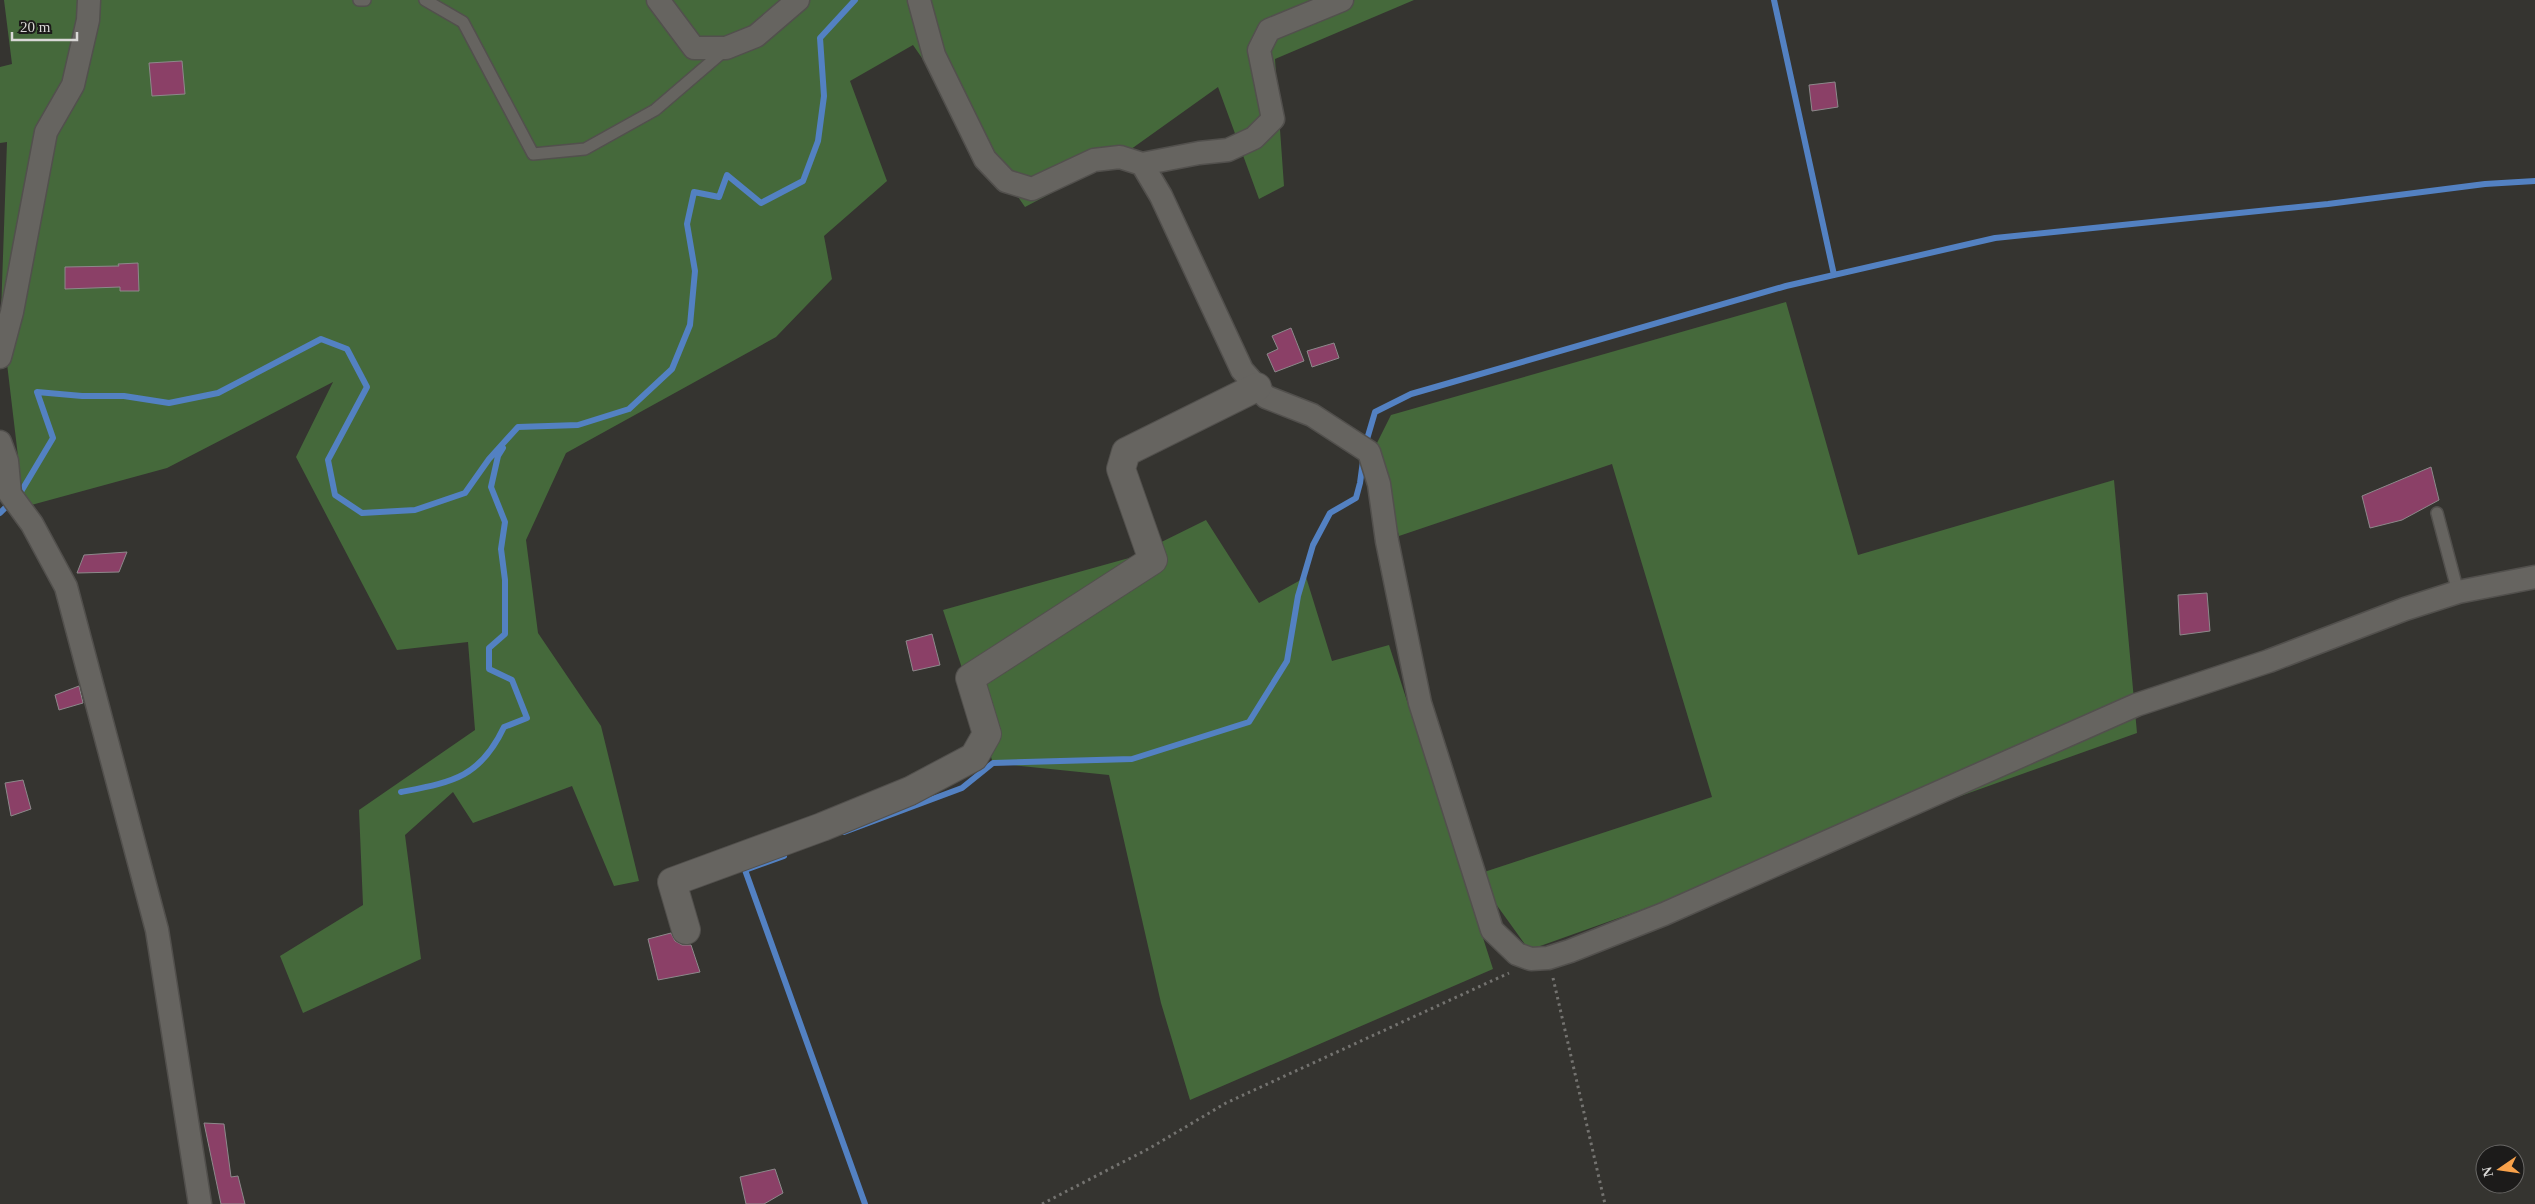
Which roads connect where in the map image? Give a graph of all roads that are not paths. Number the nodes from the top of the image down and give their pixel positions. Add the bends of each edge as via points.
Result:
1 (89, 0) edge
2 (360, 0) edge
3 (364, 0) edge
4 (426, 0) edge
5 (658, 0) edge
6 (798, 0) edge
7 (919, 0) edge
8 (1342, 0) edge
9 (726, 48) junction
10 (1142, 164) junction
11 (0, 356) edge
12 (1257, 387) junction
13 (0, 442) edge
14 (2437, 513) dead end
15 (2535, 578) edge
16 (2458, 592) junction
17 (686, 930) dead end
18 (200, 1204) edge

1 - 11 street via 88,20 73,85 46,132 12,312
2 - 3 lane
4 - 9 lane via 463,22 533,154 585,149 656,110
5 - 9 street via 694,48
6 - 9 street via 756,36
7 - 10 street via 934,55 967,124 985,159 1006,181 1032,189 1094,160 1120,157
8 - 10 street via 1269,30 1260,50 1273,119 1254,138 1228,150
10 - 12 street via 1161,196 1242,370
12 - 16 street via 1266,397 1312,414 1369,452 1379,484 1420,703 1492,930 1516,954 1540,958 1664,914 2136,705 2269,661
12 - 17 street via 1126,452 1121,468 1153,560 970,678 987,734 974,757 902,795 672,882
13 - 18 street via 7,461 10,494 32,524 66,588 157,930
14 - 16 lane
15 - 16 street

